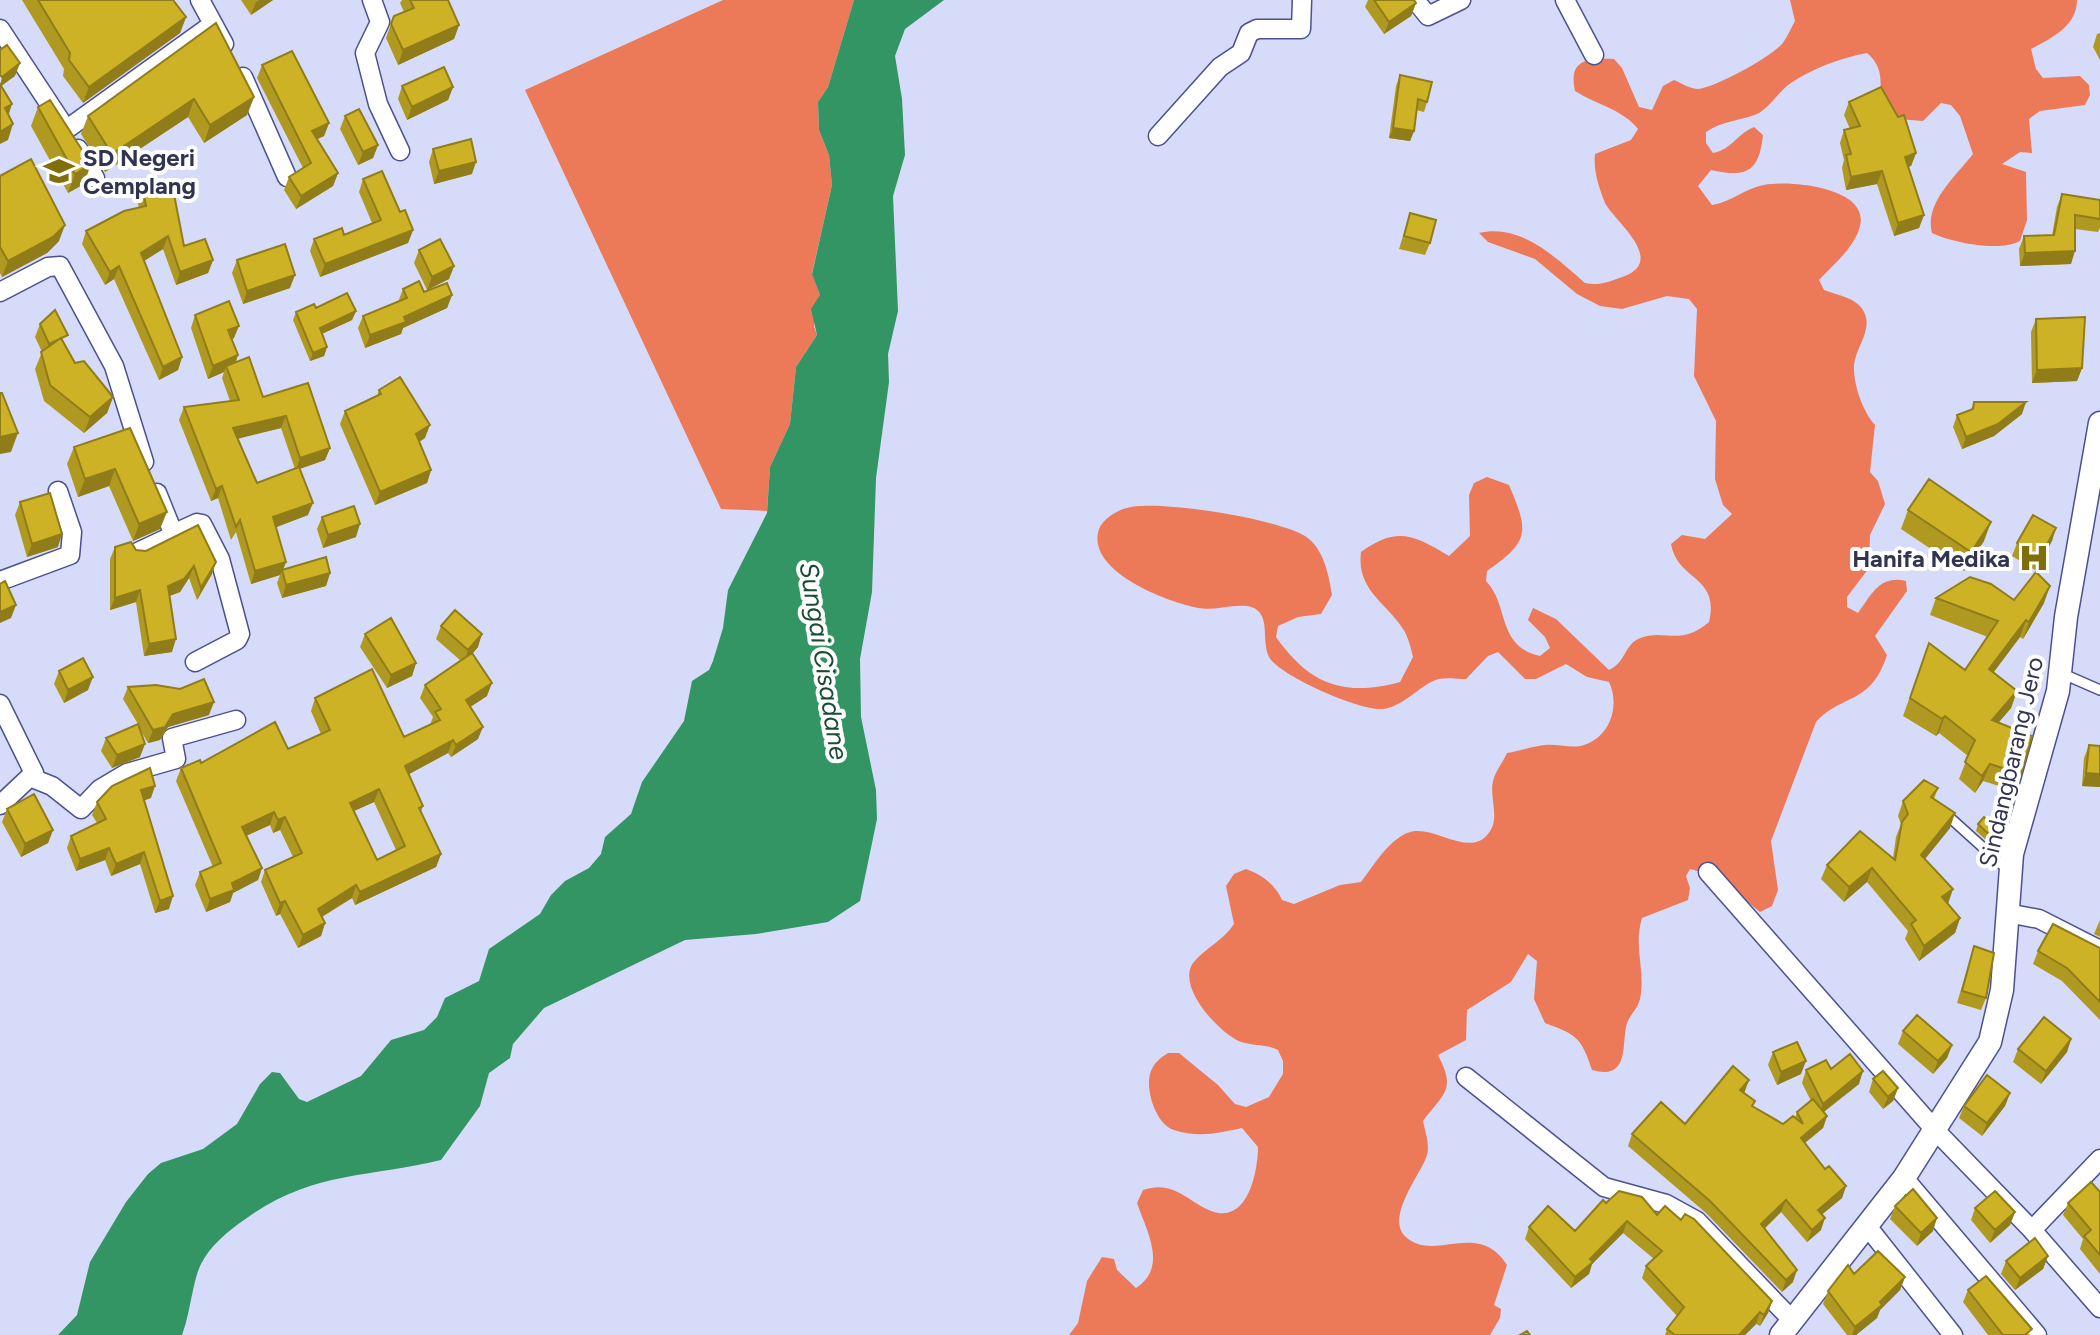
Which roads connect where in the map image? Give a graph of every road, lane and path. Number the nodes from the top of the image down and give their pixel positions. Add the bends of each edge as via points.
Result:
1 (200, 0) edge
2 (372, 0) edge
3 (1302, 0) edge
4 (1415, 0) edge
5 (1461, 0) edge
6 (1565, 0) edge
7 (213, 24) junction
8 (0, 29) edge
9 (1594, 55) dead end
10 (67, 129) junction
11 (1158, 136) dead end
12 (400, 151) dead end
13 (287, 177) edge
14 (95, 178) dead end
15 (0, 292) edge
16 (2100, 423) edge
17 (58, 491) dead end
18 (175, 533) junction
19 (138, 552) edge
20 (0, 581) edge
21 (195, 662) dead end
22 (2061, 673) junction
23 (2100, 690) edge
24 (0, 704) edge
25 (236, 720) dead end
26 (32, 778) junction
27 (0, 805) edge
28 (1947, 815) edge
29 (1708, 872) dead end
30 (2011, 872) junction
31 (2007, 913) junction
32 (2100, 950) edge
33 (1466, 1077) dead end
34 (1935, 1130) junction
35 (2100, 1159) edge
36 (1904, 1178) junction
37 (1867, 1226) junction
38 (2032, 1230) junction
39 (2097, 1301) edge
40 (1786, 1327) edge
41 (1953, 1335) edge
42 (2037, 1335) edge

1 - 7 street
2 - 12 street via 380,22 365,53 378,104
3 - 11 street via 1301,29 1249,33 1241,53 1220,67
4 - 5 street via 1428,16
6 - 9 street
7 - 10 street
7 - 13 street via 247,85
8 - 10 street
10 - 14 street
15 - 18 street via 60,266 114,366 136,444
16 - 22 street, Sindangbarang Jero
17 - 20 street via 72,532 70,555
18 - 19 street
18 - 21 street via 202,524 220,559 240,634
22 - 23 lane
22 - 30 street, Sindangbarang Jero via 2017,829
24 - 26 street via 33,769
25 - 26 street via 172,738 176,759 127,773 100,789 81,809
26 - 27 street
28 - 30 lane
29 - 34 street
30 - 31 street, Sindangbarang Jero
31 - 32 street via 2039,919
31 - 34 street, Sindangbarang Jero via 2002,990 1990,1042
33 - 40 street via 1604,1187 1675,1207 1697,1221
34 - 36 street, Sindangbarang Jero
34 - 38 street
35 - 38 street
36 - 37 street, Sindangbarang Jero
36 - 42 street
37 - 40 street, Sindangbarang Jero
37 - 41 street
38 - 39 street

